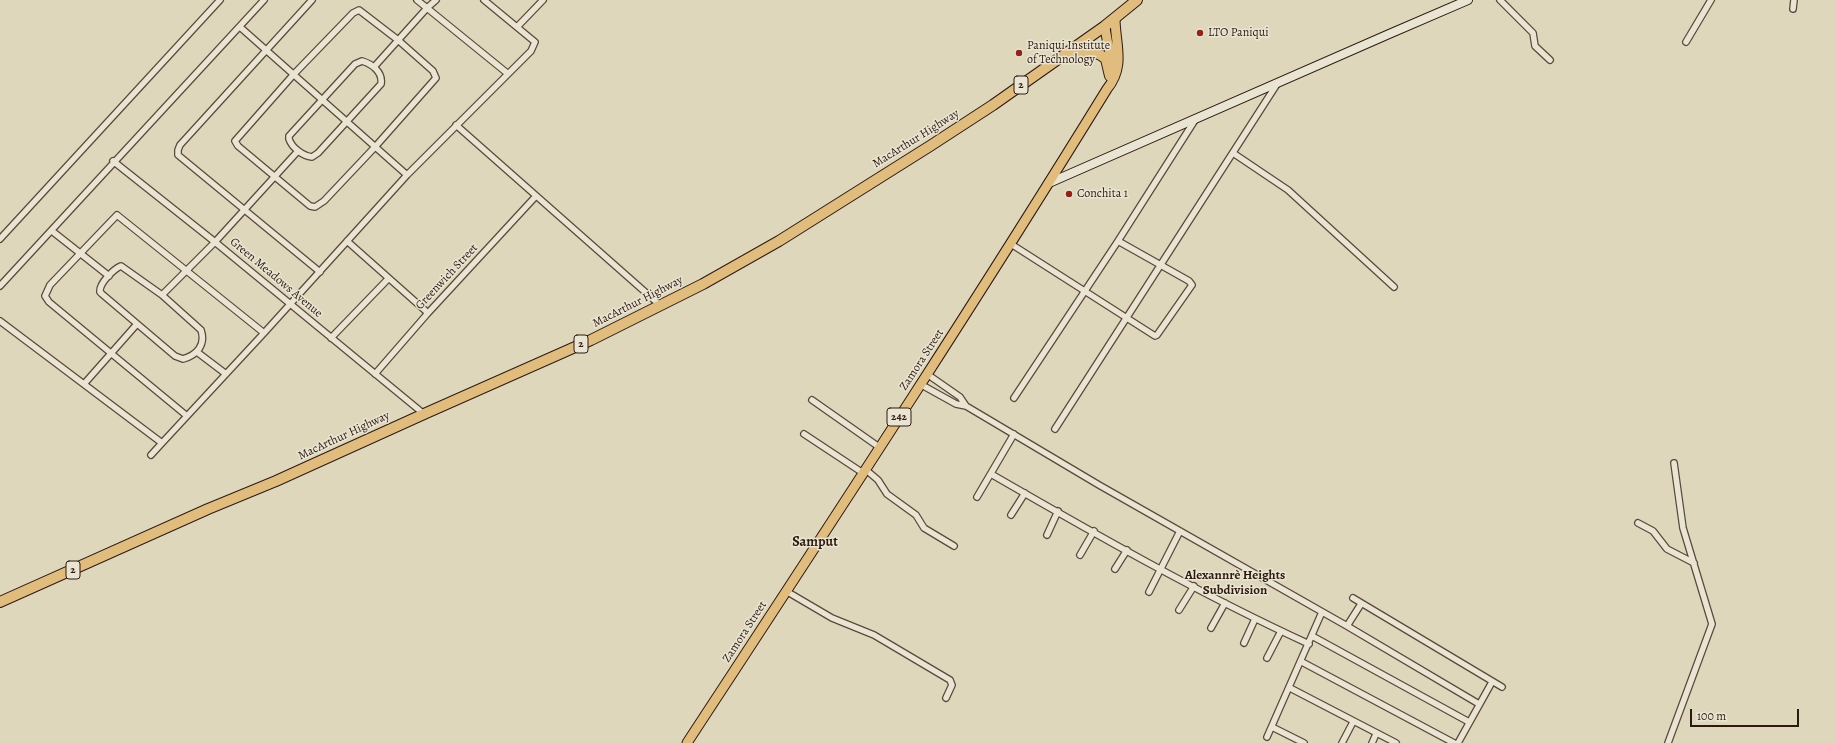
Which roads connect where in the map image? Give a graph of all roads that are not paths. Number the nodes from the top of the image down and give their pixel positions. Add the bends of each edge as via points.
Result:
1 (220, 0) edge
2 (264, 0) edge
3 (312, 0) edge
4 (417, 0) edge
5 (436, 0) edge
6 (484, 0) edge
7 (543, 0) edge
8 (1137, 0) edge
9 (1468, 0) edge
10 (1500, 0) edge
11 (1711, 0) edge
12 (1794, 0) edge
13 (427, 8) junction
14 (1793, 9) dead end
15 (1115, 18) junction
16 (240, 26) junction
17 (1105, 26) junction
18 (517, 27) junction
19 (398, 40) junction
20 (1686, 42) dead end
21 (267, 50) junction
22 (1550, 60) dead end
23 (1049, 65) junction
24 (374, 67) junction
25 (507, 73) junction
26 (294, 74) junction
27 (1113, 75) junction
28 (1277, 84) junction
29 (322, 100) junction
30 (1195, 120) junction
31 (347, 122) junction
32 (456, 125) junction
33 (375, 147) junction
34 (298, 151) junction
35 (1233, 152) junction
36 (113, 161) junction
37 (408, 175) junction
38 (274, 178) junction
39 (1049, 183) junction
40 (536, 196) junction
41 (244, 210) junction
42 (52, 231) junction
43 (0, 239) edge
44 (347, 241) junction
45 (1118, 241) junction
46 (215, 242) junction
47 (1011, 244) junction
48 (80, 254) junction
49 (1161, 264) junction
50 (187, 270) junction
51 (320, 272) junction
52 (109, 276) junction
53 (388, 279) junction
54 (0, 286) edge
55 (1394, 287) dead end
56 (1085, 291) junction
57 (162, 296) junction
58 (290, 304) junction
59 (661, 306) junction
60 (428, 314) junction
61 (1127, 317) junction
62 (0, 320) edge
63 (137, 324) junction
64 (264, 333) junction
65 (331, 338) junction
66 (112, 352) junction
67 (197, 352) junction
68 (226, 374) junction
69 (375, 374) junction
70 (927, 374) junction
71 (939, 382) junction
72 (84, 384) junction
73 (920, 384) junction
74 (933, 392) junction
75 (1014, 398) dead end
76 (812, 400) dead end
77 (966, 406) junction
78 (424, 414) junction
79 (187, 416) junction
80 (1055, 429) dead end
81 (804, 434) dead end
82 (1014, 434) junction
83 (162, 443) junction
84 (879, 448) junction
85 (150, 455) dead end
86 (1674, 463) dead end
87 (864, 471) junction
88 (991, 474) junction
89 (1025, 493) junction
90 (977, 497) dead end
91 (1058, 512) junction
92 (1011, 515) dead end
93 (1638, 523) dead end
94 (1094, 531) junction
95 (1180, 531) junction
96 (1047, 535) dead end
97 (954, 546) dead end
98 (1127, 550) junction
99 (1080, 555) dead end
100 (1694, 563) junction
101 (1160, 568) junction
102 (1115, 569) dead end
103 (1194, 586) junction
104 (786, 591) junction
105 (1149, 592) dead end
106 (1353, 598) dead end
107 (0, 602) edge
108 (1225, 603) junction
109 (1361, 604) junction
110 (1179, 610) dead end
111 (1322, 612) junction
112 (1255, 619) junction
113 (1347, 626) junction
114 (1211, 628) dead end
115 (1281, 631) junction
116 (1312, 636) junction
117 (1244, 643) dead end
118 (1309, 644) junction
119 (1268, 658) dead end
120 (1302, 662) junction
121 (1492, 682) junction
122 (1502, 687) dead end
123 (1290, 688) junction
124 (946, 698) dead end
125 (1479, 704) junction
126 (1353, 722) junction
127 (1469, 722) junction
128 (1272, 728) junction
129 (1376, 734) junction
130 (1267, 737) dead end
131 (688, 743) edge
132 (1304, 743) edge
133 (1342, 743) edge
134 (1372, 743) edge
135 (1396, 743) edge
136 (1454, 743) edge
137 (1458, 743) edge
138 (1668, 743) edge

1 - 43 street
2 - 16 street
3 - 21 street
4 - 13 street
5 - 13 street
6 - 18 street
7 - 18 street
8 - 15 highway, MacArthur Highway / 2
9 - 28 street
10 - 22 street via 1532,33 1535,46
11 - 20 street
12 - 14 street
13 - 19 street
13 - 25 street
15 - 17 highway, MacArthur Highway / 2
15 - 27 main road, Zamora Street / 242 via 1118,52
16 - 21 street
16 - 36 street
17 - 23 highway, MacArthur Highway / 2
17 - 27 main road, Zamora Street / 242
18 - 25 street via 535,42 535,45
19 - 24 street
19 - 26 street via 356,10
19 - 33 street via 433,71 436,78
21 - 26 street
21 - 41 street via 178,150 178,155
23 - 27 highway via 1080,52 1092,51 1106,59
23 - 59 highway, MacArthur Highway / 2 via 930,146 779,241
24 - 29 street via 366,62 357,62
24 - 31 street via 380,75 381,84
25 - 32 street
26 - 29 street
26 - 38 street via 235,141
27 - 39 main road, Zamora Street / 242
28 - 30 street
28 - 35 street
29 - 31 street
29 - 34 street via 289,136 290,142
30 - 39 street
30 - 45 street
31 - 33 street
31 - 34 street via 314,156 308,157
32 - 37 street
32 - 40 street
33 - 37 street
33 - 38 street via 324,201 315,207 307,204
34 - 38 street
35 - 49 street
35 - 55 street via 1288,190
36 - 42 street
36 - 46 street, Green Meadows Avenue
37 - 44 street
38 - 41 street
39 - 47 main road, Zamora Street / 242
40 - 59 street
40 - 60 street, Greenwich Street
41 - 46 street
41 - 51 street
42 - 48 street
42 - 54 street
44 - 51 street
44 - 53 street
45 - 49 street
45 - 56 street
46 - 50 street
46 - 58 street, Green Meadows Avenue
47 - 56 street
47 - 70 main road, Zamora Street / 242
48 - 50 street via 117,215
48 - 52 street
48 - 66 street via 50,285 45,296 49,302
49 - 61 street
49 - 61 street via 1189,281 1192,288 1155,336
50 - 57 street
50 - 64 street
51 - 58 street
52 - 57 street via 121,266
52 - 63 street via 101,286 100,292
53 - 60 street
53 - 65 street
56 - 61 street
56 - 75 street
57 - 67 street via 201,330 204,337
58 - 64 street
58 - 65 street, Green Meadows Avenue
59 - 78 highway, MacArthur Highway / 2
60 - 69 street, Greenwich Street
61 - 80 street
62 - 72 street
63 - 66 street
63 - 67 street via 175,356 183,359
64 - 68 street
65 - 69 street, Green Meadows Avenue
66 - 72 street
66 - 79 street
67 - 68 street
68 - 79 street
69 - 78 street, Green Meadows Avenue
70 - 71 street
70 - 73 main road, Zamora Street / 242
71 - 74 street
71 - 77 street via 960,397
72 - 83 street
73 - 74 street
73 - 84 main road, Zamora Street / 242
74 - 77 street via 956,404
76 - 84 street
77 - 82 street
78 - 107 highway, MacArthur Highway / 2 via 276,482 208,509
79 - 83 street
81 - 87 street
82 - 88 street
82 - 95 street
83 - 85 street
84 - 87 main road, Zamora Street / 242
86 - 100 street via 1681,517
87 - 97 street via 878,480 887,494 916,515 924,528
87 - 104 main road, Zamora Street / 242
88 - 89 street
88 - 90 street
89 - 91 street
89 - 92 street
91 - 94 street
91 - 96 street
93 - 100 street via 1653,531 1667,549
94 - 98 street
94 - 99 street
95 - 101 street
95 - 111 street
98 - 101 street
98 - 102 street
100 - 138 street via 1712,624
101 - 103 street
101 - 105 street
103 - 108 street
103 - 110 street
104 - 124 street via 832,618 874,635 950,680 952,685
104 - 131 main road, Zamora Street / 242
106 - 109 street
108 - 112 street
108 - 114 street
109 - 113 street
109 - 121 street
111 - 113 street
111 - 116 street
112 - 115 street
112 - 117 street
113 - 125 street
115 - 118 street
115 - 119 street
116 - 118 street
116 - 127 street
118 - 120 street
120 - 123 street
120 - 136 street
121 - 122 street
121 - 125 street
123 - 126 street
123 - 128 street
125 - 127 street
126 - 129 street
126 - 133 street
127 - 137 street
128 - 130 street
128 - 132 street
129 - 134 street
129 - 135 street

